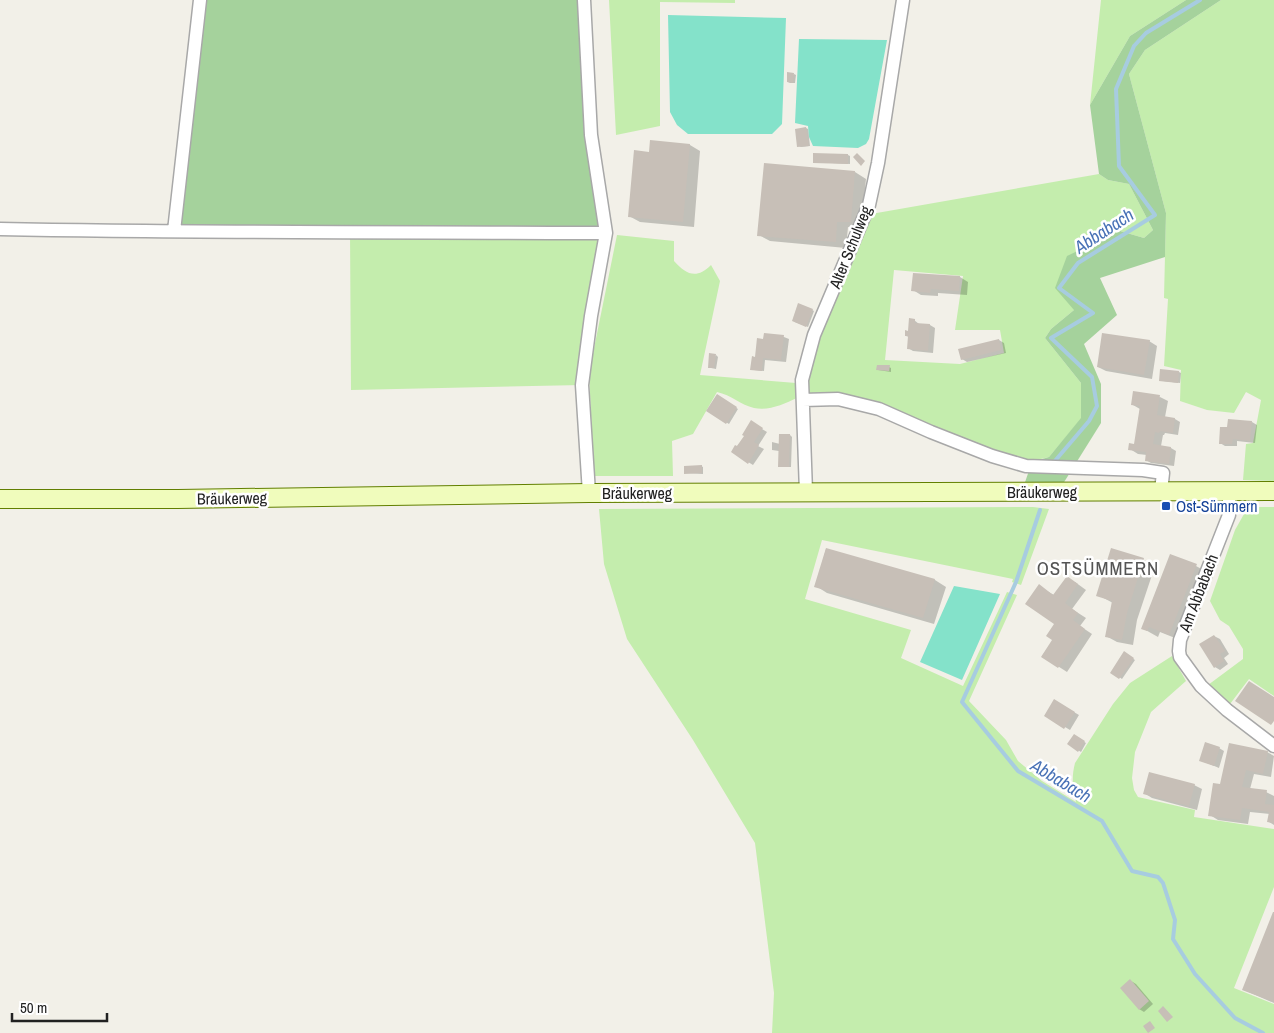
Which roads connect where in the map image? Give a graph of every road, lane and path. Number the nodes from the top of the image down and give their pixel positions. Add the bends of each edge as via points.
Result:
1 (200, 0) edge
2 (584, 0) edge
3 (903, 0) edge
4 (0, 229) edge
5 (174, 231) junction
6 (606, 233) junction
7 (803, 400) junction
8 (1161, 491) junction
9 (1229, 491) junction
10 (1274, 491) edge
11 (806, 492) junction
12 (589, 493) junction
13 (0, 499) edge
14 (1274, 746) edge

1 - 5 street
2 - 6 street via 591,135
3 - 7 street, Alter Schulweg via 869,205 814,335 802,380
4 - 5 street
5 - 6 street
6 - 12 street via 582,385
7 - 8 street via 838,399 879,409 930,432 1026,466 1162,473
7 - 11 street, Alter Schulweg
8 - 9 main road, Bräukerweg
8 - 11 main road, Bräukerweg
9 - 10 main road, Bräukerweg
9 - 14 street, Am Abbabach via 1229,515 1180,640 1179,651 1201,686
11 - 12 main road, Bräukerweg
12 - 13 main road, Bräukerweg

